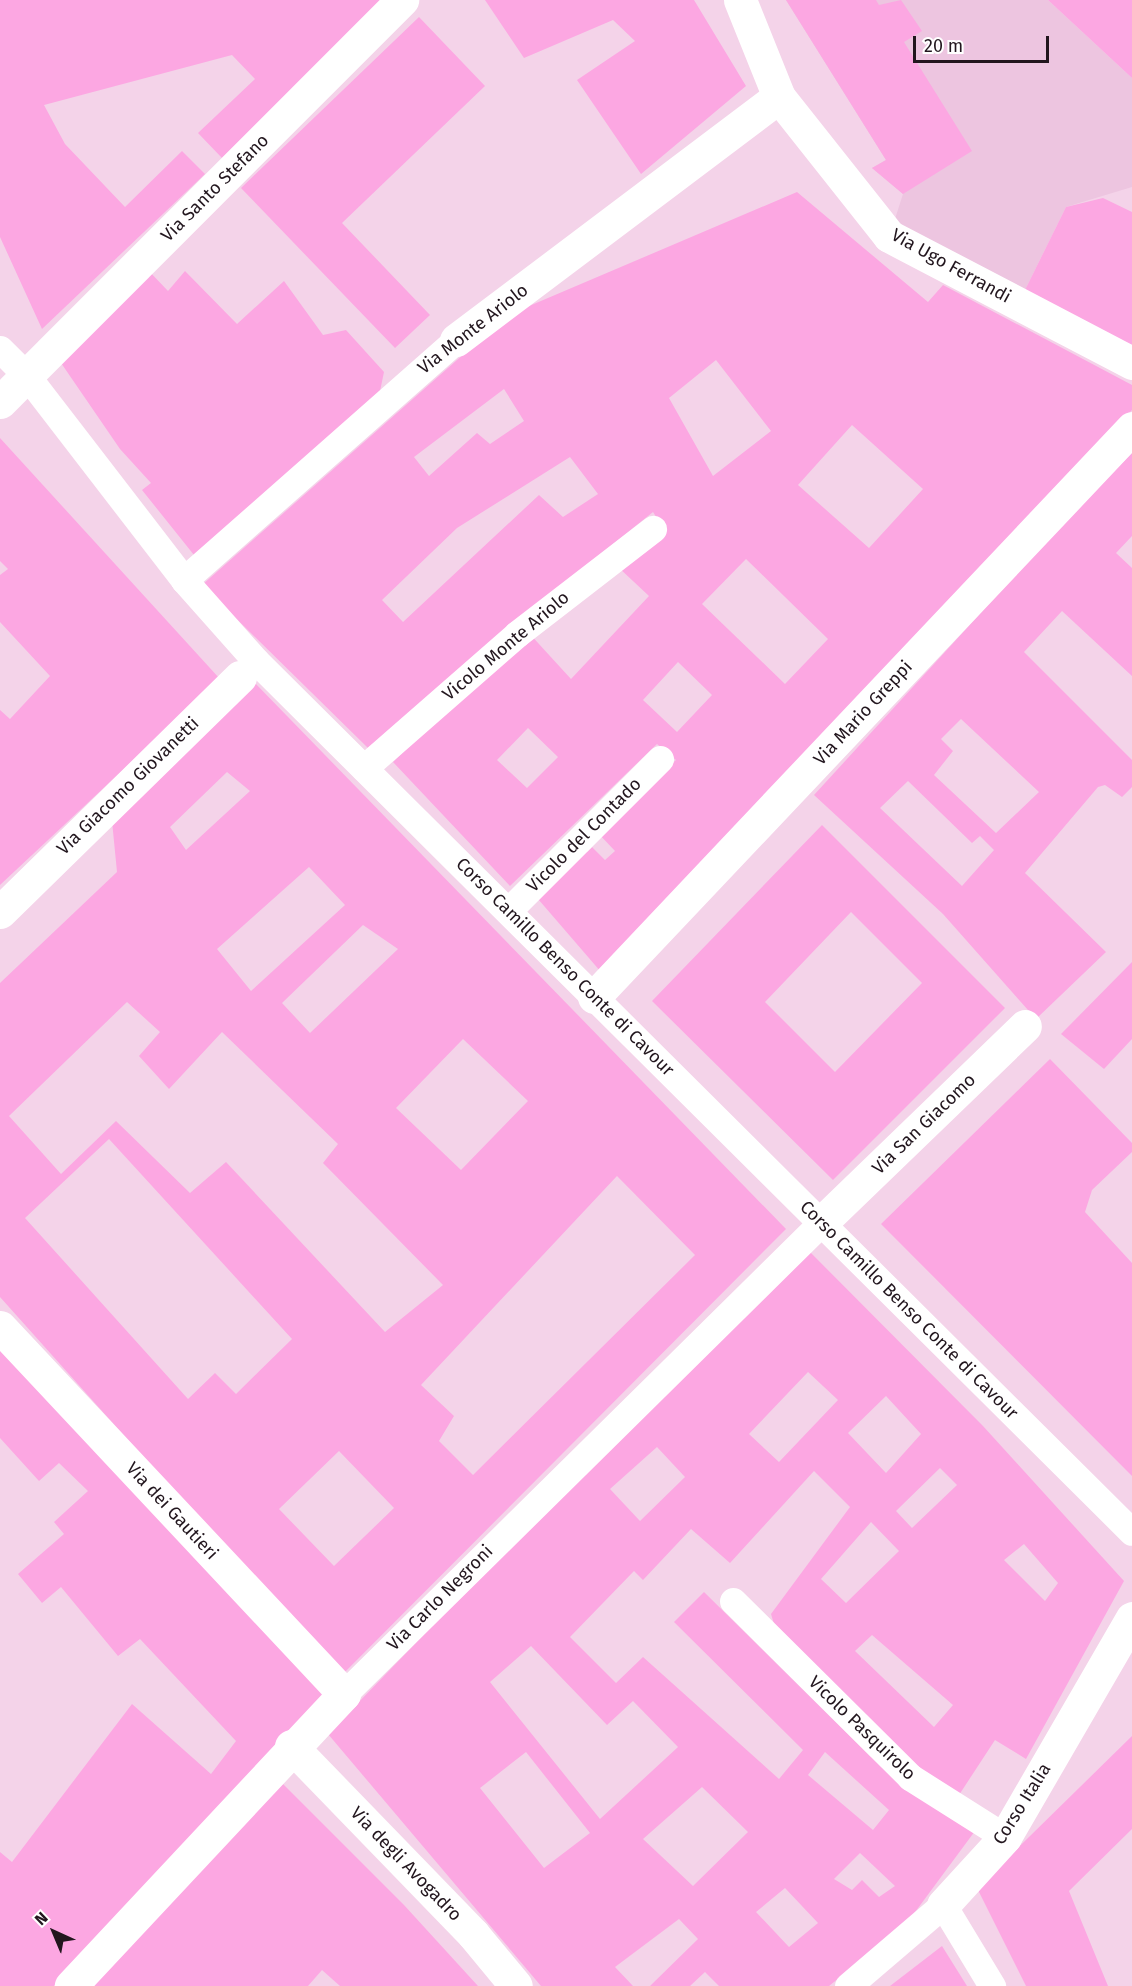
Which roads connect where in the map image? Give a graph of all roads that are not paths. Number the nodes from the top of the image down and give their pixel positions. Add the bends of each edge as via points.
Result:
1 (402, 0) edge
2 (740, 0) edge
3 (779, 97) junction
4 (456, 340) joint
5 (0, 349) edge
6 (1132, 363) edge
7 (27, 376) junction
8 (0, 402) edge
9 (1132, 428) edge
10 (653, 529) dead end
11 (184, 580) junction
12 (248, 669) junction
13 (660, 759) dead end
14 (364, 768) junction
15 (508, 911) junction
16 (0, 912) edge
17 (594, 997) junction
18 (1025, 1026) dead end
19 (822, 1222) junction
20 (0, 1327) edge
21 (1132, 1532) edge
22 (734, 1601) dead end
23 (1132, 1618) edge
24 (344, 1694) junction
25 (291, 1746) junction
26 (1005, 1838) junction
27 (943, 1905) junction
28 (71, 1986) edge
29 (516, 1986) edge
30 (848, 1986) edge
31 (992, 1986) edge

1 - 7 street, Via Santo Stefano
2 - 3 street, Via Ugo Ferrandi
3 - 4 street, Via Monte Ariolo
3 - 6 street, Via Ugo Ferrandi via 889,236
4 - 11 street, Via Monte Ariolo
5 - 7 street, Corso Camillo Benso Conte di Cavour
7 - 8 street, Via Santo Stefano
7 - 11 street, Corso Camillo Benso Conte di Cavour
9 - 17 street, Via Mario Greppi
10 - 14 street, Vicolo Monte Ariolo via 516,634
11 - 12 street, Corso Camillo Benso Conte di Cavour
12 - 14 street, Corso Camillo Benso Conte di Cavour
12 - 16 street, Via Giacomo Giovanetti
13 - 15 street, Vicolo del Contado
14 - 15 street, Corso Camillo Benso Conte di Cavour
15 - 17 street, Corso Camillo Benso Conte di Cavour
17 - 19 street, Corso Camillo Benso Conte di Cavour
18 - 19 street, Via San Giacomo
19 - 21 street, Corso Camillo Benso Conte di Cavour
19 - 24 street, Via Carlo Negroni
20 - 24 street, Via dei Gautieri
22 - 26 street, Vicolo Pasquirolo via 910,1777
23 - 26 street, Corso Italia
24 - 25 street, Via Carlo Negroni
25 - 28 street, Via Carlo Negroni
25 - 29 street, Via degli Avogadro via 473,1934
26 - 27 street, Corso Italia
27 - 30 street, Corso Italia
27 - 31 street

